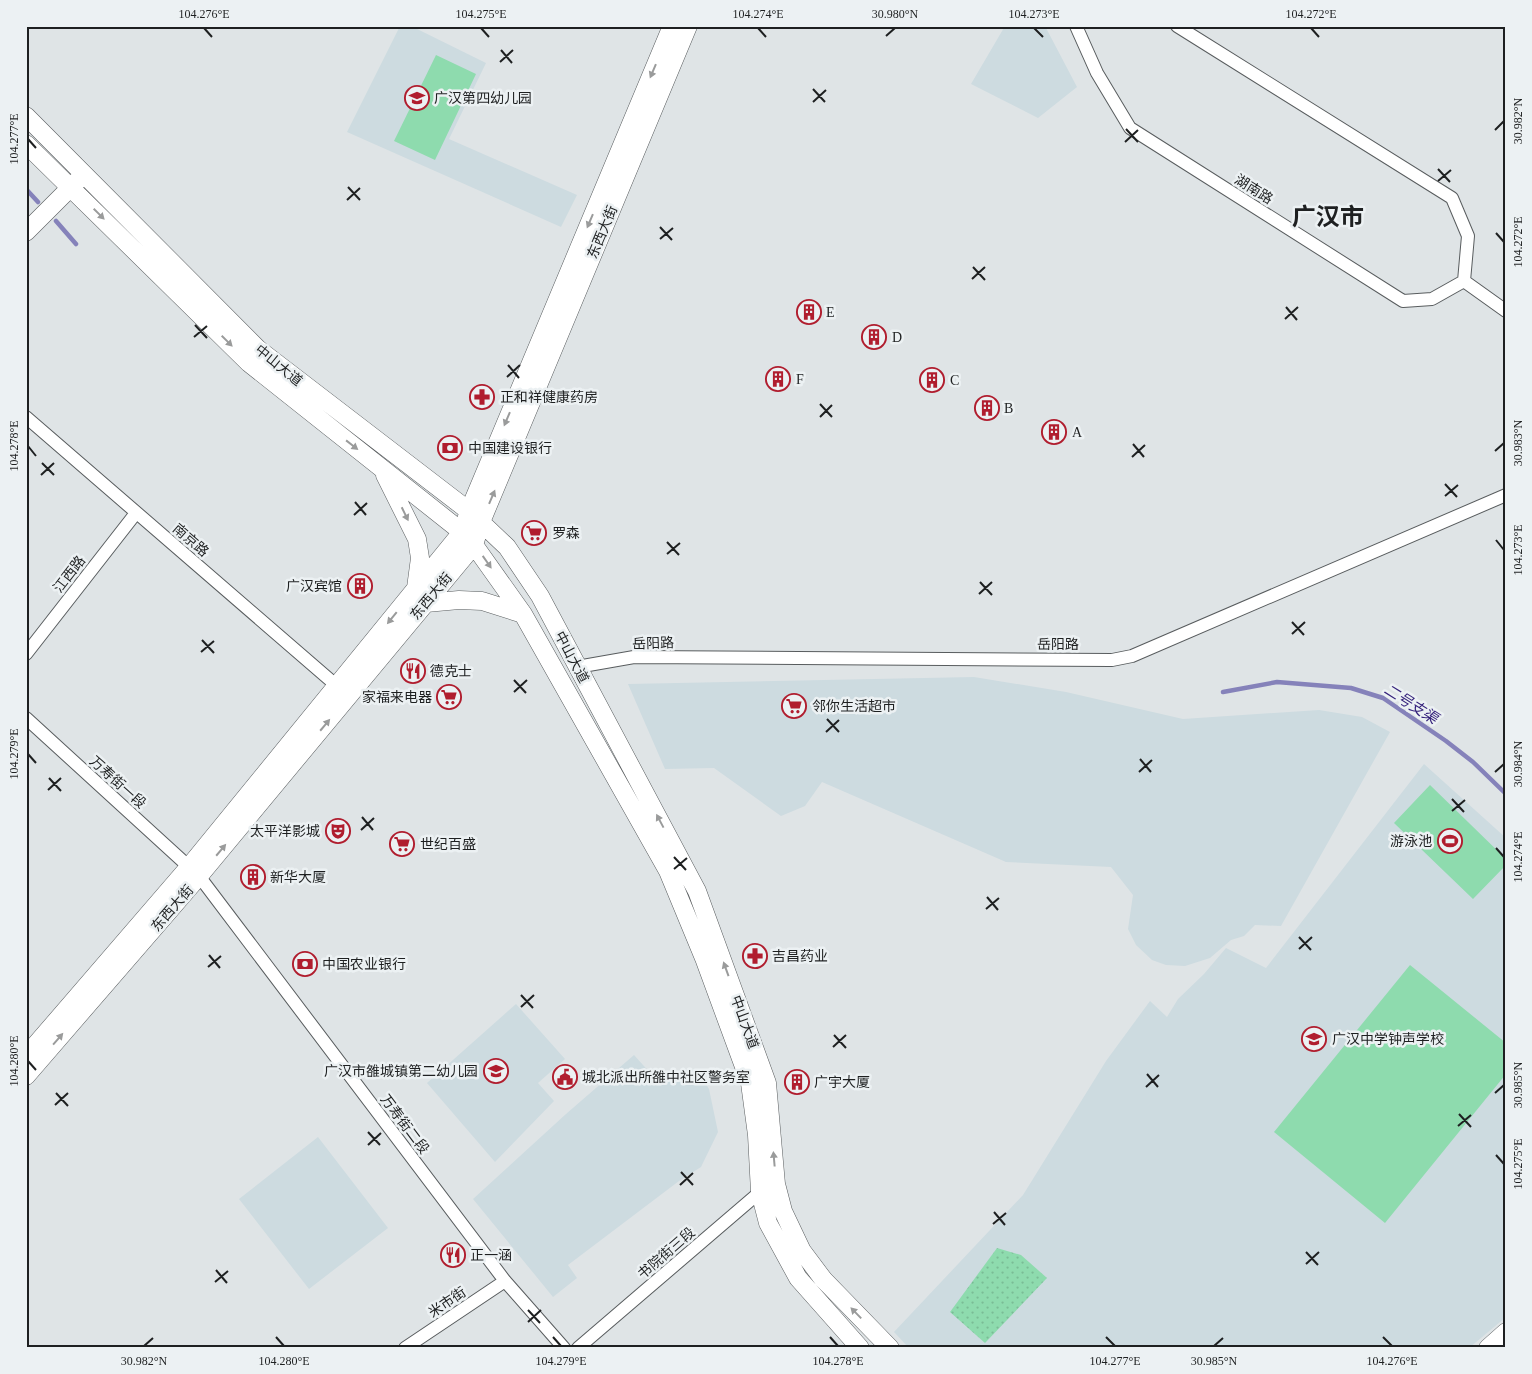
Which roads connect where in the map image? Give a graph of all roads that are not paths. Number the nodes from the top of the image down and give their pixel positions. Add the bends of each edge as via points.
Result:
1 (672, 26) edge
2 (688, 26) edge
3 (1076, 26) edge
4 (1177, 26) edge
5 (26, 116) edge
6 (26, 144) edge
7 (84, 173) junction
8 (71, 188) junction
9 (26, 232) edge
10 (1464, 280) junction
11 (1506, 311) edge
12 (26, 417) edge
13 (383, 470) junction
14 (1506, 495) edge
15 (136, 513) junction
16 (475, 516) junction
17 (468, 538) junction
18 (421, 596) junction
19 (523, 614) junction
20 (26, 654) edge
21 (577, 667) junction
22 (336, 686) junction
23 (26, 718) edge
24 (194, 872) junction
25 (26, 1056) edge
26 (26, 1076) edge
27 (776, 1184) junction
28 (760, 1192) junction
29 (505, 1281) junction
30 (1506, 1332) edge
31 (405, 1348) edge
32 (564, 1348) edge
33 (578, 1348) edge
34 (860, 1348) edge
35 (890, 1348) edge
36 (1488, 1348) edge

1 -> 16 main road, 东西大街
16 -> 2 main road, 东西大街
3 - 10 street, 湖南路 via 1096,73 1130,128 1403,301 1432,299
4 - 10 street via 1452,198 1468,236
5 - 7 main road, 中山大道
6 - 8 main road, 中山大道
7 - 8 main road
7 - 16 main road, 中山大道 via 258,349
8 - 9 main road
8 -> 13 main road, 中山大道 via 249,363
10 - 11 street
12 - 15 street, 南京路
13 - 17 main road, 中山大道
13 -> 18 main road via 417,539
14 - 21 street, 岳阳路 via 1132,656 1112,660 634,657
15 - 20 street, 江西路
15 - 22 street, 南京路
16 - 17 main road, 东西大街
16 - 21 main road, 中山大道 via 507,547 534,588
17 - 18 main road, 东西大街
17 -> 19 main road, 中山大道
18 - 19 main road via 482,601
18 -> 22 main road, 东西大街
24 -> 18 main road, 东西大街
19 - 28 main road, 中山大道 via 668,871 704,958 750,1083
27 -> 21 main road, 中山大道 via 768,1083 697,891
22 - 24 main road, 东西大街
23 - 24 street, 万寿街一段
24 - 25 main road, 东西大街
26 -> 24 main road, 东西大街
24 - 29 street, 万寿街二段
27 - 28 street, 书院街三段
35 -> 27 main road, 中山大道 via 823,1279 802,1251 783,1211
28 - 33 street, 书院街三段
28 - 34 main road, 中山大道 via 768,1223 798,1278
29 - 31 street, 米市街
29 - 32 street, 万寿街二段
30 - 36 main road

